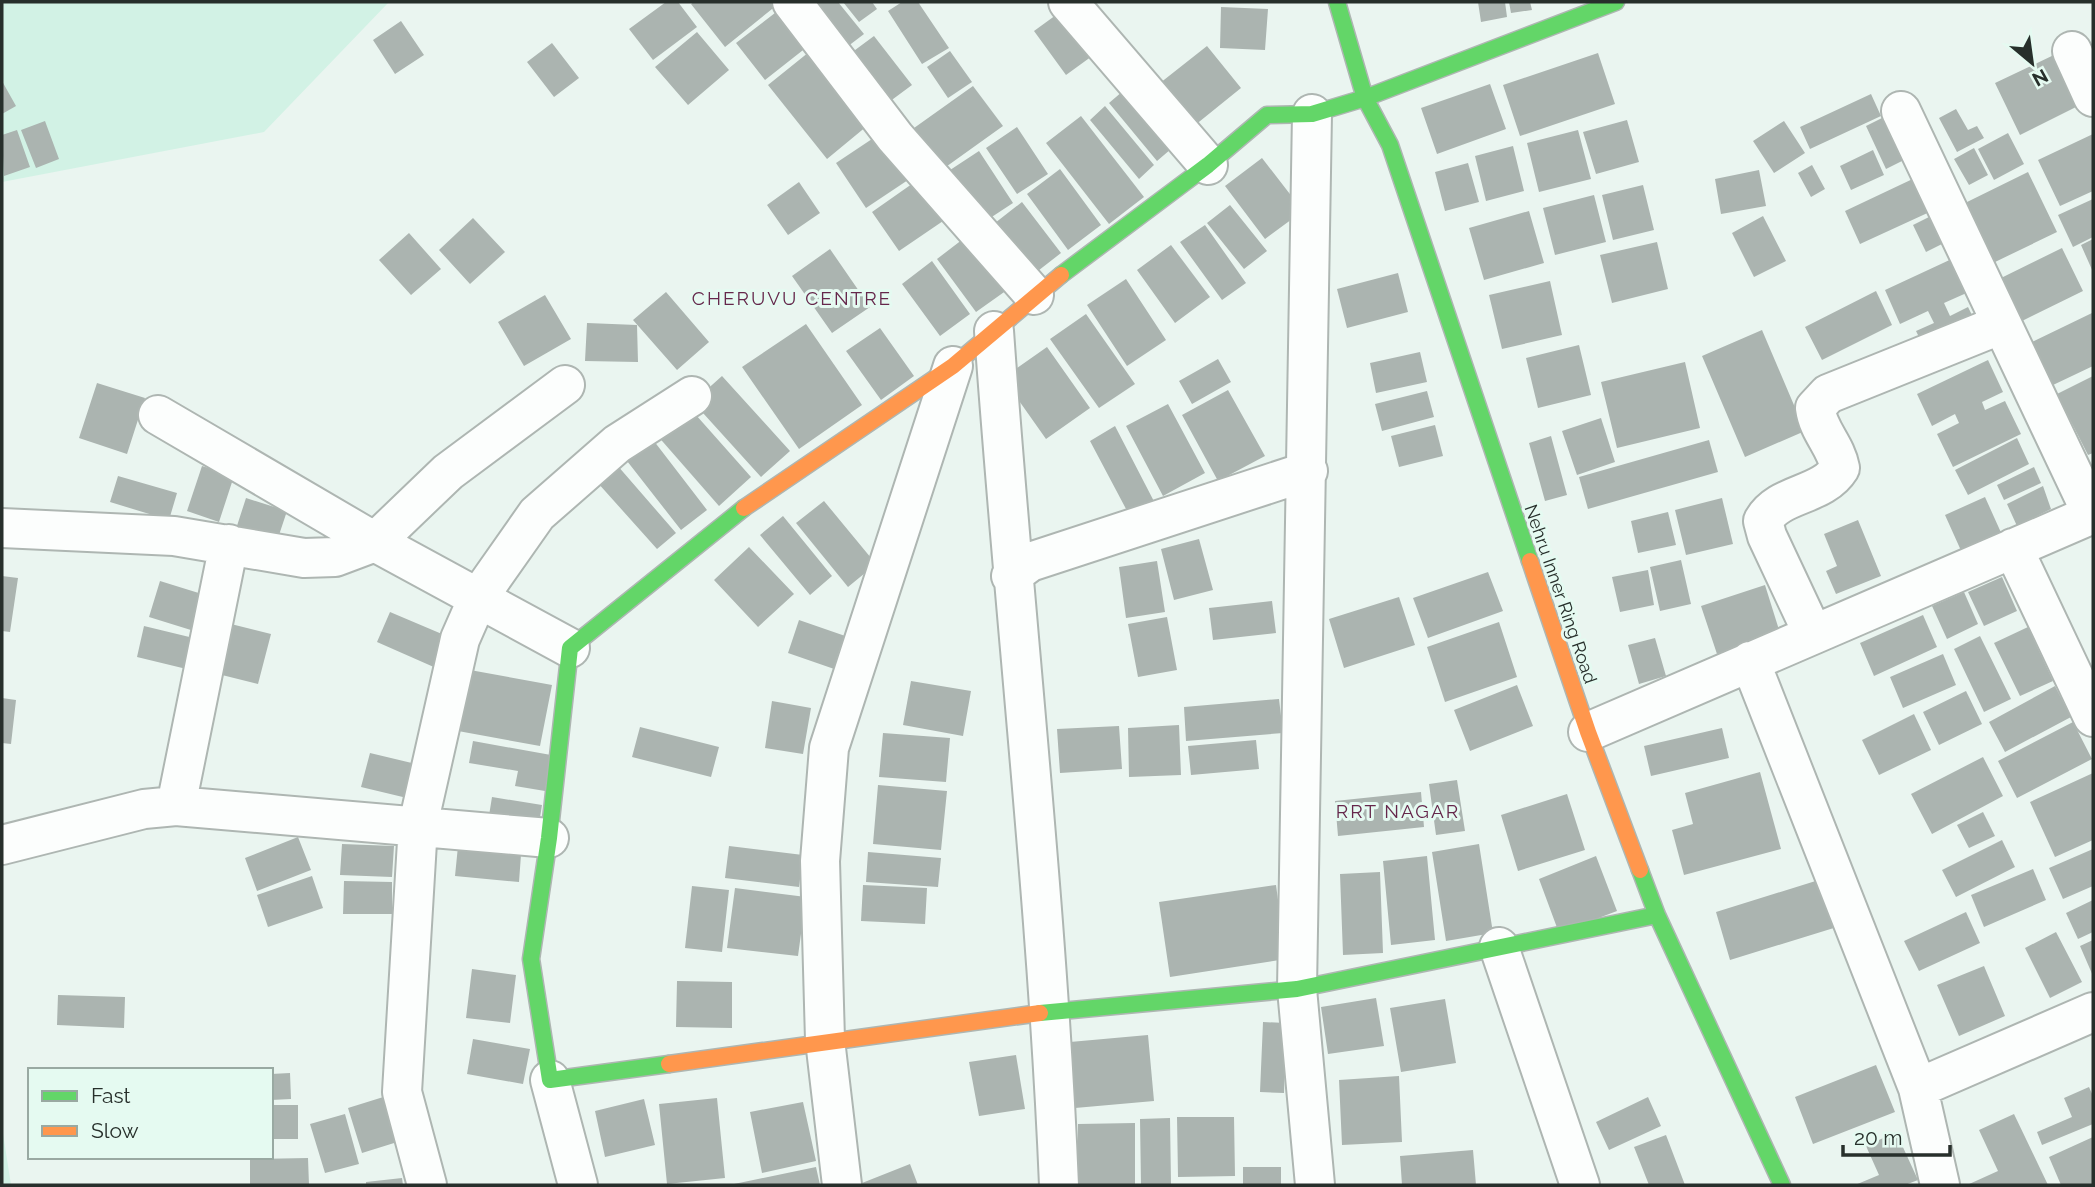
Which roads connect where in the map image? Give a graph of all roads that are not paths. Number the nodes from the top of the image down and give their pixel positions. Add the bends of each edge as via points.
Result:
1 (792, 2) edge
2 (1068, 2) edge
3 (1337, 2) edge
4 (1616, 2) edge
5 (2072, 51) dead end
6 (2093, 97) edge
7 (1365, 98) junction
8 (1901, 111) dead end
9 (1312, 114) junction
10 (1208, 165) junction
11 (1034, 295) junction
12 (2002, 324) junction
13 (994, 331) junction
14 (953, 366) junction
15 (565, 385) dead end
16 (692, 396) dead end
17 (158, 415) dead end
18 (1308, 471) junction
19 (2092, 514) edge
20 (2, 527) edge
21 (375, 542) junction
22 (229, 544) junction
23 (2013, 548) junction
24 (1011, 576) junction
25 (478, 598) junction
26 (1813, 634) junction
27 (570, 648) junction
28 (1750, 661) junction
29 (2093, 718) edge
30 (1588, 733) junction
31 (176, 806) junction
32 (418, 825) junction
33 (549, 838) junction
34 (2, 845) edge
35 (1657, 915) junction
36 (1499, 947) junction
37 (1297, 989) junction
38 (1052, 1011) junction
39 (2093, 1012) edge
40 (825, 1040) junction
41 (550, 1080) junction
42 (1918, 1087) junction
43 (427, 1185) edge
44 (578, 1185) edge
45 (842, 1185) edge
46 (1059, 1185) edge
47 (1315, 1185) edge
48 (1580, 1185) edge
49 (1782, 1185) edge
50 (1940, 1185) edge

1 - 11 street via 895,137
2 - 10 street
3 - 7 street, Nehru Inner Ring Road
4 - 7 street
5 - 6 street
7 - 9 street
7 - 30 street, Nehru Inner Ring Road via 1390,145
8 - 12 street
9 - 10 street via 1267,115
9 - 18 street
10 - 11 street
11 - 13 street
12 - 19 street
12 - 26 street via 1828,394 1815,408 1817,423 1840,468 1832,480 1770,508 1763,522
13 - 14 street
13 - 24 street
14 - 27 street via 731,517
14 - 40 street via 830,748 820,861
15 - 21 street via 448,472
16 - 25 street via 617,444 537,514
17 - 21 street
18 - 24 street via 1030,562
18 - 37 street
19 - 23 street
20 - 22 street via 174,536
21 - 22 street via 335,557 304,558
21 - 25 street
22 - 31 street
23 - 26 street
23 - 29 street
24 - 38 street
25 - 27 street
25 - 32 street via 460,639
26 - 28 street
27 - 33 street
28 - 30 street
28 - 42 street
30 - 35 street, Nehru Inner Ring Road
31 - 32 street
31 - 34 street via 144,809
32 - 33 street
32 - 43 street via 402,1092
33 - 41 street via 531,959
35 - 36 street
35 - 49 street, Nehru Inner Ring Road
36 - 37 street
36 - 48 street
37 - 38 street
37 - 47 street
38 - 40 street
38 - 46 street
39 - 42 street
40 - 41 street
40 - 45 street
41 - 44 street
42 - 50 street

